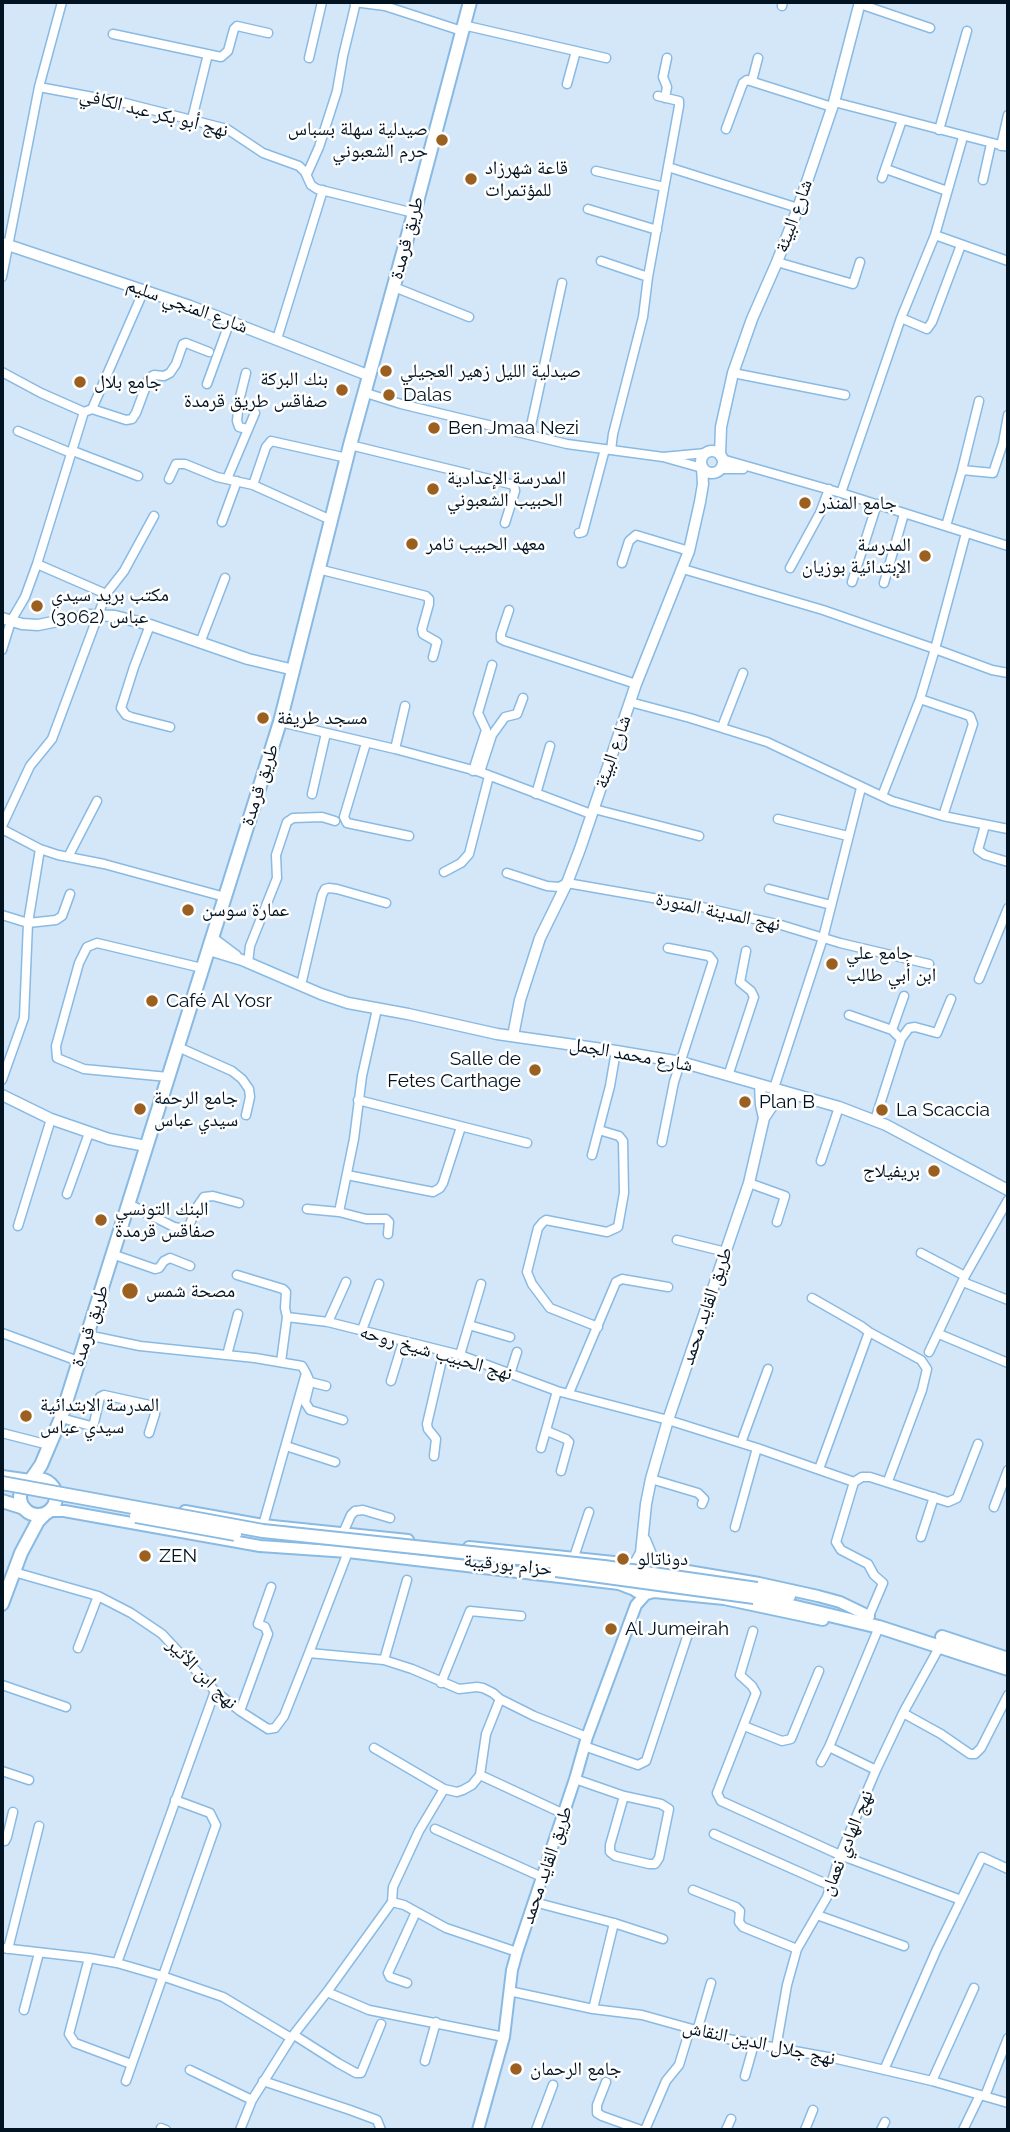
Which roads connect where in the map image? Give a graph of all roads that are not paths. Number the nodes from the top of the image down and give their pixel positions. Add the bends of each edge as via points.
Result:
1 (62, 2) edge
2 (322, 2) edge
3 (354, 2) edge
4 (470, 2) edge
5 (860, 3) edge
6 (463, 28) junction
7 (930, 28) dead end
8 (967, 31) dead end
9 (268, 33) dead end
10 (113, 34) dead end
11 (576, 51) junction
12 (208, 54) junction
13 (309, 58) dead end
14 (606, 58) dead end
15 (667, 58) dead end
16 (758, 58) dead end
17 (752, 81) junction
18 (567, 84) dead end
19 (39, 87) junction
20 (833, 105) junction
21 (1008, 115) edge
22 (192, 119) junction
23 (902, 120) junction
24 (726, 129) dead end
25 (939, 130) junction
26 (963, 137) junction
27 (991, 144) junction
28 (1005, 146) edge
29 (668, 167) junction
30 (596, 171) dead end
31 (307, 174) junction
32 (984, 180) dead end
33 (664, 187) junction
34 (323, 190) junction
35 (947, 191) junction
36 (798, 208) junction
37 (588, 209) dead end
38 (414, 213) junction
39 (657, 230) junction
40 (935, 235) junction
41 (5, 244) edge
42 (961, 245) junction
43 (601, 261) dead end
44 (1008, 261) edge
45 (777, 262) junction
46 (859, 262) dead end
47 (2, 277) edge
48 (648, 277) junction
49 (562, 283) dead end
50 (394, 287) junction
51 (144, 290) junction
52 (469, 317) dead end
53 (901, 318) junction
54 (230, 321) junction
55 (277, 339) junction
56 (209, 352) dead end
57 (2, 372) edge
58 (246, 373) dead end
59 (733, 373) junction
60 (370, 376) junction
61 (207, 384) dead end
62 (366, 393) junction
63 (845, 395) dead end
64 (978, 401) dead end
65 (88, 410) junction
66 (255, 413) dead end
67 (1008, 415) edge
68 (721, 428) junction
69 (247, 429) junction
70 (18, 431) dead end
71 (529, 435) junction
72 (1006, 443) edge
73 (350, 445) junction
74 (608, 450) junction
75 (72, 452) junction
76 (706, 453) junction
77 (663, 457) junction
78 (347, 458) junction
79 (720, 463) junction
80 (702, 468) junction
81 (962, 470) junction
82 (138, 476) dead end
83 (169, 479) dead end
84 (232, 480) junction
85 (253, 485) junction
86 (830, 489) junction
87 (841, 493) junction
88 (700, 502) junction
89 (877, 504) junction
90 (904, 514) junction
91 (153, 516) dead end
92 (331, 520) junction
93 (222, 522) dead end
94 (505, 523) dead end
95 (946, 526) junction
96 (579, 533) dead end
97 (966, 533) junction
98 (1008, 546) edge
99 (689, 551) junction
100 (622, 563) dead end
101 (37, 564) junction
102 (790, 568) dead end
103 (318, 569) junction
104 (683, 569) junction
105 (225, 578) dead end
106 (852, 582) dead end
107 (884, 583) dead end
108 (106, 594) junction
109 (509, 610) dead end
110 (97, 614) junction
111 (7, 620) edge
112 (150, 625) junction
113 (200, 643) junction
114 (935, 649) junction
115 (2, 650) edge
116 (433, 657) dead end
117 (492, 665) dead end
118 (294, 670) junction
119 (743, 673) dead end
120 (1008, 673) edge
121 (636, 684) junction
122 (523, 698) dead end
123 (920, 699) junction
124 (630, 702) junction
125 (405, 706) dead end
126 (281, 722) junction
127 (170, 727) dead end
128 (722, 727) junction
129 (326, 733) junction
130 (366, 743) junction
131 (550, 746) dead end
132 (395, 749) junction
133 (481, 773) junction
134 (861, 788) junction
135 (312, 794) dead end
136 (536, 794) junction
137 (882, 796) junction
138 (97, 801) dead end
139 (592, 812) junction
140 (943, 816) junction
141 (778, 819) dead end
142 (335, 821) dead end
143 (985, 825) junction
144 (2, 827) edge
145 (1008, 829) edge
146 (409, 836) dead end
147 (699, 836) dead end
148 (848, 836) junction
149 (40, 849) junction
150 (68, 858) junction
151 (1008, 862) edge
152 (444, 872) dead end
153 (506, 873) dead end
154 (567, 883) junction
155 (769, 889) dead end
156 (70, 894) dead end
157 (225, 897) junction
158 (386, 903) dead end
159 (831, 905) junction
160 (1008, 908) edge
161 (2, 915) edge
162 (28, 923) junction
163 (823, 938) junction
164 (211, 944) junction
165 (668, 948) dead end
166 (747, 951) dead end
167 (245, 961) junction
168 (929, 964) dead end
169 (202, 968) junction
170 (979, 979) dead end
171 (301, 985) junction
172 (904, 996) dead end
173 (951, 999) dead end
174 (377, 1009) junction
175 (515, 1015) junction
176 (849, 1015) dead end
177 (892, 1030) junction
178 (496, 1034) junction
179 (511, 1036) junction
180 (528, 1038) junction
181 (901, 1038) junction
182 (178, 1047) junction
183 (616, 1051) junction
184 (681, 1062) junction
185 (728, 1076) junction
186 (168, 1077) junction
187 (2, 1080) edge
188 (760, 1085) junction
189 (778, 1090) junction
190 (2, 1095) edge
191 (358, 1100) junction
192 (839, 1107) junction
193 (246, 1115) dead end
194 (764, 1118) junction
195 (51, 1119) junction
196 (875, 1120) junction
197 (461, 1127) junction
198 (599, 1130) junction
199 (89, 1133) junction
200 (662, 1142) dead end
201 (527, 1143) dead end
202 (146, 1146) junction
203 (592, 1155) dead end
204 (821, 1161) dead end
205 (347, 1175) junction
206 (749, 1183) junction
207 (1008, 1189) edge
208 (67, 1195) dead end
209 (1008, 1200) edge
210 (239, 1203) dead end
211 (129, 1204) junction
212 (307, 1209) dead end
213 (339, 1212) junction
214 (777, 1222) dead end
215 (18, 1226) dead end
216 (388, 1234) dead end
217 (677, 1240) dead end
218 (726, 1252) junction
219 (921, 1253) dead end
220 (112, 1254) junction
221 (190, 1266) dead end
222 (237, 1275) dead end
223 (964, 1279) junction
224 (346, 1282) dead end
225 (379, 1284) dead end
226 (481, 1284) dead end
227 (668, 1287) dead end
228 (812, 1298) dead end
229 (1008, 1300) edge
230 (238, 1314) dead end
231 (287, 1317) junction
232 (328, 1322) junction
233 (469, 1325) junction
234 (598, 1327) junction
235 (362, 1330) junction
236 (869, 1332) junction
237 (2, 1333) edge
238 (939, 1334) junction
239 (87, 1335) junction
240 (510, 1337) dead end
241 (403, 1342) junction
242 (444, 1351) junction
243 (517, 1352) dead end
244 (929, 1352) dead end
245 (227, 1355) junction
246 (460, 1355) junction
247 (79, 1361) junction
248 (281, 1362) junction
249 (1008, 1363) edge
250 (768, 1369) dead end
251 (306, 1373) junction
252 (510, 1374) junction
253 (391, 1381) dead end
254 (310, 1382) junction
255 (326, 1386) dead end
256 (557, 1391) junction
257 (569, 1394) junction
258 (61, 1418) junction
259 (343, 1420) dead end
260 (668, 1420) junction
261 (547, 1431) junction
262 (2, 1433) edge
263 (149, 1433) dead end
264 (51, 1442) junction
265 (741, 1443) junction
266 (978, 1444) dead end
267 (286, 1446) junction
268 (541, 1448) dead end
269 (757, 1448) junction
270 (434, 1456) dead end
271 (335, 1462) dead end
272 (819, 1469) junction
273 (1008, 1470) edge
274 (561, 1471) dead end
275 (2, 1477) edge
276 (652, 1479) junction
277 (888, 1481) junction
278 (30, 1482) junction
279 (854, 1482) junction
280 (2, 1483) edge
281 (52, 1486) junction
282 (2, 1491) edge
283 (934, 1497) junction
284 (2, 1501) edge
285 (702, 1504) dead end
286 (994, 1507) dead end
287 (24, 1508) junction
288 (48, 1512) junction
289 (589, 1512) dead end
290 (216, 1516) junction
291 (390, 1518) dead end
292 (263, 1525) junction
293 (735, 1527) dead end
294 (344, 1533) junction
295 (644, 1536) junction
296 (210, 1537) junction
297 (921, 1537) dead end
298 (428, 1543) junction
299 (21, 1552) junction
300 (348, 1552) junction
301 (574, 1557) junction
302 (426, 1562) junction
303 (635, 1563) junction
304 (656, 1564) junction
305 (14, 1572) junction
306 (407, 1580) dead end
307 (271, 1587) dead end
308 (633, 1589) junction
309 (650, 1593) junction
310 (755, 1593) junction
311 (98, 1597) junction
312 (2, 1604) edge
313 (636, 1605) junction
314 (521, 1616) dead end
315 (867, 1619) junction
316 (879, 1627) junction
317 (690, 1628) dead end
318 (754, 1631) dead end
319 (940, 1646) junction
320 (78, 1648) dead end
321 (309, 1653) junction
322 (1008, 1659) edge
323 (384, 1660) junction
324 (1008, 1669) edge
325 (819, 1671) dead end
326 (441, 1683) junction
327 (2, 1685) edge
328 (215, 1691) junction
329 (1008, 1695) edge
330 (500, 1699) junction
331 (66, 1707) dead end
332 (240, 1711) junction
333 (903, 1713) junction
334 (744, 1726) junction
335 (585, 1741) junction
336 (829, 1747) junction
337 (374, 1748) dead end
338 (821, 1762) dead end
339 (876, 1770) junction
340 (2, 1771) edge
341 (480, 1775) junction
342 (575, 1779) junction
343 (29, 1780) dead end
344 (444, 1789) junction
345 (624, 1796) junction
346 (175, 1800) junction
347 (13, 1812) dead end
348 (564, 1814) junction
349 (39, 1826) dead end
350 (435, 1829) dead end
351 (714, 1834) dead end
352 (2, 1841) edge
353 (840, 1855) junction
354 (1008, 1869) edge
355 (542, 1877) junction
356 (831, 1886) junction
357 (693, 1891) dead end
358 (961, 1900) junction
359 (392, 1902) junction
360 (534, 1902) junction
361 (416, 1912) junction
362 (817, 1915) junction
363 (614, 1923) junction
364 (663, 1939) dead end
365 (904, 1946) dead end
366 (5, 1948) edge
367 (797, 1948) junction
368 (517, 1952) junction
369 (40, 1953) junction
370 (89, 1958) junction
371 (117, 1964) junction
372 (162, 1976) junction
373 (407, 1983) dead end
374 (711, 1983) dead end
375 (974, 1988) dead end
376 (509, 1991) junction
377 (327, 1992) junction
378 (593, 2009) junction
379 (24, 2010) dead end
380 (436, 2022) junction
381 (381, 2024) dead end
382 (693, 2030) junction
383 (293, 2037) junction
384 (503, 2037) junction
385 (1008, 2038) edge
386 (754, 2044) junction
387 (776, 2048) junction
388 (425, 2061) dead end
389 (131, 2064) junction
390 (190, 2070) dead end
391 (884, 2070) junction
392 (745, 2076) dead end
393 (126, 2081) dead end
394 (263, 2081) junction
395 (932, 2081) junction
396 (606, 2082) dead end
397 (553, 2085) dead end
398 (982, 2095) junction
399 (252, 2101) junction
400 (1008, 2103) edge
401 (813, 2110) dead end
402 (731, 2119) dead end
403 (240, 2130) edge
404 (381, 2130) edge
405 (478, 2130) edge
406 (536, 2130) edge
407 (643, 2130) edge
408 (726, 2130) edge
409 (805, 2130) edge
410 (963, 2130) edge

1 - 19 street
2 - 13 street
3 - 6 street
3 - 31 street via 337,91
4 - 6 main road, طريق قرمدة
5 - 7 street
5 - 20 street, شارع البيئة
6 - 11 street
6 - 38 main road, طريق قرمدة
8 - 25 street
9 - 12 street via 237,26 226,54
10 - 12 street
11 - 14 street
11 - 18 street
12 - 22 street
15 - 29 street via 663,77 667,87 661,97 679,101
16 - 17 street
17 - 20 street
17 - 24 street via 743,83
19 - 22 street, نهج أبو بكر عبد الكافي
19 - 41 street
20 - 23 street
20 - 36 street, شارع البيئة
21 - 28 street
22 - 31 street, نهج أبو بكر عبد الكافي via 233,131 263,153 299,166
23 - 25 street
23 - 35 street via 884,174
25 - 26 street
26 - 27 street
26 - 35 street
27 - 28 street
27 - 32 street
29 - 33 street
29 - 36 street
30 - 33 street
31 - 34 street, نهج أبو بكر عبد الكافي via 311,184
33 - 39 street
34 - 38 street
34 - 55 street
35 - 40 street
36 - 45 street, شارع البيئة
37 - 39 street
38 - 50 main road, طريق قرمدة
39 - 48 street
40 - 42 street
40 - 53 street
41 - 47 street
41 - 51 street, شارع المنجي سليم
42 - 44 street
42 - 53 street via 927,329
43 - 48 street
45 - 46 street via 853,284
45 - 59 street, شارع البيئة
48 - 74 street via 643,317
49 - 71 street
50 - 52 street
50 - 60 main road, طريق قرمدة
51 - 54 street, شارع المنجي سليم
51 - 65 street
53 - 87 street
54 - 55 street, شارع المنجي سليم
54 - 61 street
55 - 60 street, شارع المنجي سليم
56 - 65 street via 183,344 170,373 149,378 132,419
57 - 65 street
58 - 69 street via 237,421
59 - 63 street
59 - 68 street, شارع البيئة
60 - 62 main road, طريق قرمدة
62 - 71 street
62 - 73 main road, طريق قرمدة
64 - 81 street
65 - 75 street
66 - 69 street
67 - 72 street
68 - 76 street, شارع البيئة
68 - 79 street, شارع البيئة
69 - 84 street
70 - 75 street
71 - 74 street
72 - 81 street via 993,473
73 - 78 main road, طريق قرمدة
73 - 94 street via 514,485
74 - 77 street
74 - 96 street
75 - 82 street
75 - 101 street
76 - 77 street
76 - 79 street via 715,452
76 - 80 street
77 - 80 street
78 - 85 street via 271,441
78 - 92 main road, طريق قرمدة
79 - 80 street via 709,473
79 - 86 street
79 - 88 street, شارع البيئة
80 - 88 street, شارع البيئة
81 - 95 street
83 - 84 street via 180,463
84 - 85 street
84 - 93 street
85 - 92 street
86 - 87 street
86 - 102 street
87 - 89 street
88 - 99 street, شارع البيئة
89 - 90 street
89 - 106 street
90 - 95 street
90 - 107 street
91 - 108 street via 124,571
92 - 103 main road, طريق قرمدة
95 - 97 street
97 - 98 street
97 - 114 street
99 - 100 street via 636,535
99 - 104 street, شارع البيئة
101 - 108 street
101 - 111 street via 25,597
103 - 116 street via 426,596 429,604 422,629 436,642
103 - 118 main road, طريق قرمدة
104 - 114 street
104 - 121 street, شارع البيئة
105 - 113 street
108 - 110 street
109 - 121 street via 501,639
110 - 111 street via 38,625
110 - 112 street
110 - 144 street via 52,739 30,766
111 - 115 street
112 - 113 street
112 - 127 street via 121,708 131,717
113 - 118 street
114 - 120 street
114 - 123 street
117 - 133 street via 478,713 486,730
118 - 126 main road, طريق قرمدة
119 - 128 street
121 - 124 street, شارع البيئة
122 - 133 street via 517,714 505,717 492,734
123 - 137 street
123 - 140 street via 971,716 973,724
124 - 128 street
124 - 139 street, شارع البيئة
125 - 132 street
126 - 129 street
126 - 157 main road, طريق قرمدة
128 - 134 street via 767,742
129 - 130 street
129 - 135 street
130 - 132 street
130 - 146 street via 344,817 347,823
131 - 136 street
132 - 133 street
133 - 136 street
133 - 152 street via 469,854
134 - 137 street
134 - 148 street
136 - 139 street
137 - 140 street
138 - 150 street
139 - 147 street
139 - 154 street, شارع البيئة
140 - 143 street
141 - 148 street
142 - 167 street via 322,817 287,822 276,855 277,878
143 - 145 street
143 - 151 street via 978,850
144 - 149 street
148 - 159 street
149 - 150 street
149 - 162 street
150 - 157 street
153 - 154 street, نهج المدينة المنورة via 554,887
154 - 163 street, نهج المدينة المنورة via 693,905
154 - 175 street, شارع البيئة via 540,938
155 - 159 street
156 - 162 street via 61,918
157 - 164 main road, طريق قرمدة
158 - 171 street via 325,890
159 - 163 street
160 - 170 street
161 - 162 street
162 - 187 street via 23,1018
163 - 168 street, نهج المدينة المنورة
163 - 189 street
164 - 167 street, شارع محمد الجمل
164 - 169 main road, طريق قرمدة
165 - 184 street via 709,956 713,961
166 - 185 street via 740,982 754,997
167 - 171 street, شارع محمد الجمل
169 - 182 main road, طريق قرمدة
169 - 186 street via 107,945 86,947 81,956 56,1046 57,1058 84,1069
171 - 174 street, شارع محمد الجمل via 340,1001
172 - 177 street
173 - 181 street via 937,1032 915,1027
174 - 178 street, شارع محمد الجمل
174 - 191 street
175 - 178 street
175 - 179 street, شارع البيئة
175 - 180 street
176 - 177 street
177 - 181 street
178 - 179 street, شارع محمد الجمل
179 - 180 street, شارع محمد الجمل
180 - 183 street, شارع محمد الجمل
181 - 196 street
182 - 186 main road, طريق قرمدة
182 - 193 street via 242,1079 250,1097
183 - 184 street, شارع محمد الجمل
183 - 198 street
184 - 185 street, شارع محمد الجمل
184 - 200 street
185 - 188 street, شارع محمد الجمل
186 - 202 main road, طريق قرمدة
188 - 189 street, شارع محمد الجمل
188 - 194 street, طريق القايد محمد
189 - 192 street, شارع محمد الجمل
189 - 194 street, طريق القايد محمد
190 - 195 street
191 - 197 street
191 - 205 street
192 - 196 street, شارع محمد الجمل
192 - 204 street
194 - 206 street, طريق القايد محمد
195 - 199 street
195 - 215 street
196 - 207 street, شارع محمد الجمل
197 - 201 street
197 - 205 street via 443,1184 433,1192
198 - 203 street
198 - 234 street via 623,1141 624,1193 618,1227 607,1232 546,1220 538,1228 528,1267 528,1278 550,1308
199 - 202 street
199 - 208 street
202 - 211 main road, طريق قرمدة
205 - 213 street
206 - 214 street via 785,1196
206 - 218 street, طريق القايد محمد
209 - 223 street
210 - 211 street via 204,1198 184,1229
211 - 220 main road, طريق قرمدة
212 - 213 street
213 - 216 street via 386,1219
217 - 218 street
218 - 260 street, طريق القايد محمد
219 - 223 street
220 - 221 street via 155,1269 170,1258
220 - 239 main road, طريق قرمدة
222 - 231 street via 283,1289
223 - 229 street
223 - 238 street
224 - 232 street
225 - 235 street
226 - 233 street
227 - 234 street via 619,1280
228 - 236 street
230 - 245 street
231 - 232 street, نهج الحبيب شيخ روحه
231 - 248 street
232 - 235 street, نهج الحبيب شيخ روحه
233 - 240 street
233 - 246 street
234 - 257 street
235 - 241 street, نهج الحبيب شيخ روحه
236 - 272 street
236 - 277 street via 921,1360 927,1369
237 - 247 street
238 - 244 street
238 - 249 street
239 - 245 street
239 - 247 main road, طريق قرمدة
241 - 242 street, نهج الحبيب شيخ روحه
241 - 253 street
242 - 246 street, نهج الحبيب شيخ روحه
242 - 270 street via 427,1424 436,1439
243 - 252 street
245 - 248 street
246 - 252 street, نهج الحبيب شيخ روحه
247 - 258 main road, طريق قرمدة
248 - 251 street via 302,1366
250 - 265 street
251 - 254 street
251 - 267 street
252 - 256 street, نهج الحبيب شيخ روحه
254 - 255 street
254 - 259 street via 305,1402 310,1410
256 - 257 street, نهج الحبيب شيخ روحه
256 - 261 street
257 - 260 street, نهج الحبيب شيخ روحه
258 - 263 street via 91,1426 104,1395 154,1406
258 - 264 main road, طريق قرمدة
260 - 265 street, نهج الحبيب شيخ روحه
260 - 276 street, طريق القايد محمد
261 - 268 street
261 - 274 street via 569,1442
262 - 264 street
264 - 278 main road, طريق قرمدة
264 - 281 main road, طريق قرمدة via 48,1476
265 - 269 street, نهج الحبيب شيخ روحه
266 - 283 street via 957,1498 948,1502
267 - 271 street
267 - 292 street
269 - 272 street, نهج الحبيب شيخ روحه
269 - 293 street
272 - 279 street, نهج الحبيب شيخ روحه
273 - 286 street
275 - 278 main road
276 - 285 street via 698,1493 704,1499
276 - 295 street, طريق القايد محمد
277 - 279 street via 862,1477
277 - 283 street
278 - 281 main road via 41,1480
278 - 287 main road via 22,1490
279 - 315 street via 836,1542 841,1550 868,1564 883,1583
280 - 310 main road, حزام بورقيبة, bridge via 263,1531 604,1567
281 - 288 main road via 56,1497
281 - 290 main road, حزام بورقيبة
282 - 310 main road, حزام بورقيبة, bridge via 261,1539
283 - 297 street
284 - 287 main road
287 - 288 main road via 36,1515
287 - 299 main road
288 - 296 main road, حزام بورقيبة
288 - 299 main road
289 - 301 street
290 - 292 main road, حزام بورقيبة
290 - 296 main road
291 - 294 street via 355,1511
292 - 294 main road, حزام بورقيبة
294 - 298 main road, حزام بورقيبة
295 - 303 street, طريق القايد محمد
295 - 304 street, طريق القايد محمد
296 - 300 main road, حزام بورقيبة via 260,1546
298 - 301 main road, حزام بورقيبة
298 - 302 main road
299 - 305 main road
300 - 302 main road, حزام بورقيبة
300 - 321 street
301 - 303 main road, حزام بورقيبة
302 - 308 main road, حزام بورقيبة
303 - 304 main road
303 - 308 main road via 628,1573
304 - 309 main road via 661,1583
304 - 315 main road via 818,1596 840,1602
305 - 311 street, نهج ابن الأثير
305 - 312 main road
306 - 323 street
307 - 332 street via 258,1624 268,1634
308 - 309 main road
308 - 313 main road
309 - 313 main road, طريق القايد محمد
309 - 315 main road via 724,1599 834,1622
310 - 315 main road, حزام بورقيبة
311 - 320 street
311 - 328 street, نهج ابن الأثير via 162,1634
313 - 335 main road, طريق القايد محمد
314 - 326 street via 470,1611
315 - 316 main road, حزام بورقيبة
315 - 322 main road, حزام بورقيبة
316 - 319 main road, حزام بورقيبة
316 - 336 street
317 - 335 street via 646,1761 638,1765
318 - 334 street via 740,1675 756,1693
319 - 324 main road, حزام بورقيبة
319 - 333 street, نهج الهادي نعمان
321 - 323 street
321 - 332 street, نهج ابن الأثير via 275,1728 263,1727
323 - 326 street
325 - 334 street via 790,1739 782,1741
326 - 330 street via 459,1689 483,1688
327 - 331 street
328 - 332 street, نهج ابن الأثير
328 - 346 street
329 - 333 street via 975,1754
330 - 335 street
330 - 341 street via 486,1734
333 - 339 street, نهج الهادي نعمان
334 - 353 street via 717,1793 721,1801
335 - 342 main road, طريق القايد محمد
336 - 338 street
336 - 339 street
337 - 344 street
339 - 353 street, نهج الهادي نعمان
340 - 343 street
341 - 344 street via 463,1790
341 - 348 street
342 - 345 street
342 - 348 main road, طريق القايد محمد
344 - 359 street via 393,1886
345 - 345 street via 669,1808 655,1864 610,1852
346 - 371 street
346 - 372 street via 210,1813 216,1825
347 - 352 street
348 - 355 main road, طريق القايد محمد
349 - 366 street
350 - 355 street
351 - 356 street
353 - 356 street, نهج الهادي نعمان
353 - 358 street
354 - 358 street via 982,1857
355 - 360 main road, طريق القايد محمد
356 - 362 street, نهج الهادي نعمان
357 - 367 street via 739,1909 743,1927
358 - 391 street
359 - 361 street
359 - 377 street
360 - 363 street
360 - 368 main road, طريق القايد محمد
361 - 368 street via 446,1928
361 - 373 street via 388,1973
362 - 365 street
362 - 367 street, نهج الهادي نعمان
363 - 364 street
363 - 378 street
366 - 369 street
367 - 387 street, نهج الهادي نعمان
368 - 376 main road, طريق القايد محمد
369 - 370 street
369 - 379 street
370 - 371 street
370 - 389 street via 69,2034 75,2043
371 - 372 street
372 - 383 street via 223,1997
372 - 389 street
374 - 382 street
375 - 395 street
376 - 378 street, نهج جلال الدين النقاش
376 - 384 main road, طريق القايد محمد
377 - 380 street via 369,2010
377 - 383 street
378 - 382 street, نهج جلال الدين النقاش via 642,2015
380 - 384 street
380 - 388 street
381 - 383 street via 361,2073
382 - 386 street, نهج جلال الدين النقاش
382 - 407 street
383 - 394 street
384 - 405 main road, طريق القايد محمد
385 - 398 street
386 - 387 street, نهج جلال الدين النقاش
386 - 392 street
387 - 391 street, نهج جلال الدين النقاش
389 - 393 street
390 - 399 street
391 - 395 street, نهج جلال الدين النقاش
394 - 399 street
394 - 404 street via 377,2120
395 - 398 street, نهج جلال الدين النقاش
396 - 407 street via 597,2113
397 - 406 street
398 - 400 street, نهج جلال الدين النقاش
398 - 410 street
399 - 403 street
401 - 409 street
402 - 408 street

